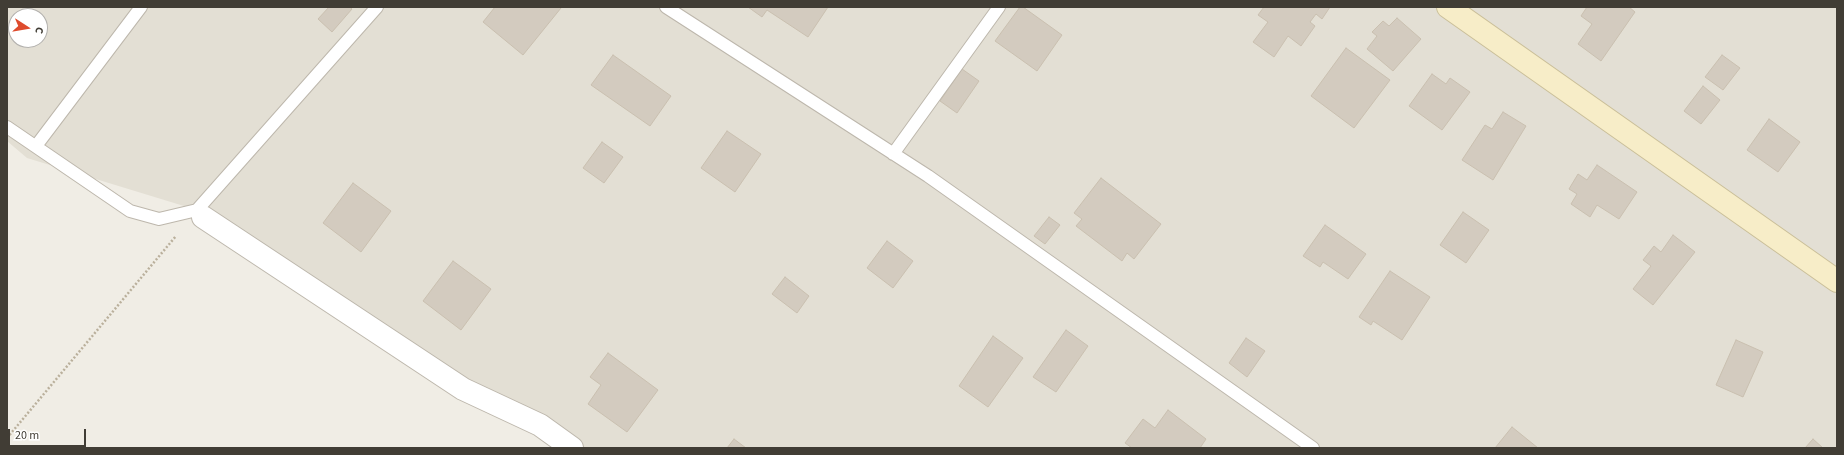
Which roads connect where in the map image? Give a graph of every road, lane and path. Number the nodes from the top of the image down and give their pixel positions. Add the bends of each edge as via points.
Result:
1 (141, 7) edge
2 (378, 7) edge
3 (666, 7) edge
4 (999, 7) edge
5 (1448, 7) edge
6 (7, 127) edge
7 (36, 146) junction
8 (893, 154) junction
9 (200, 213) junction
10 (1837, 281) edge
11 (7, 438) edge
12 (572, 448) edge
13 (1314, 448) edge

1 - 7 lane
2 - 9 lane
3 - 8 lane
4 - 8 lane
5 - 10 street
6 - 7 lane
7 - 9 lane via 130,211 159,219
8 - 13 lane via 928,176
9 - 11 path
9 - 12 street via 463,389 540,425

